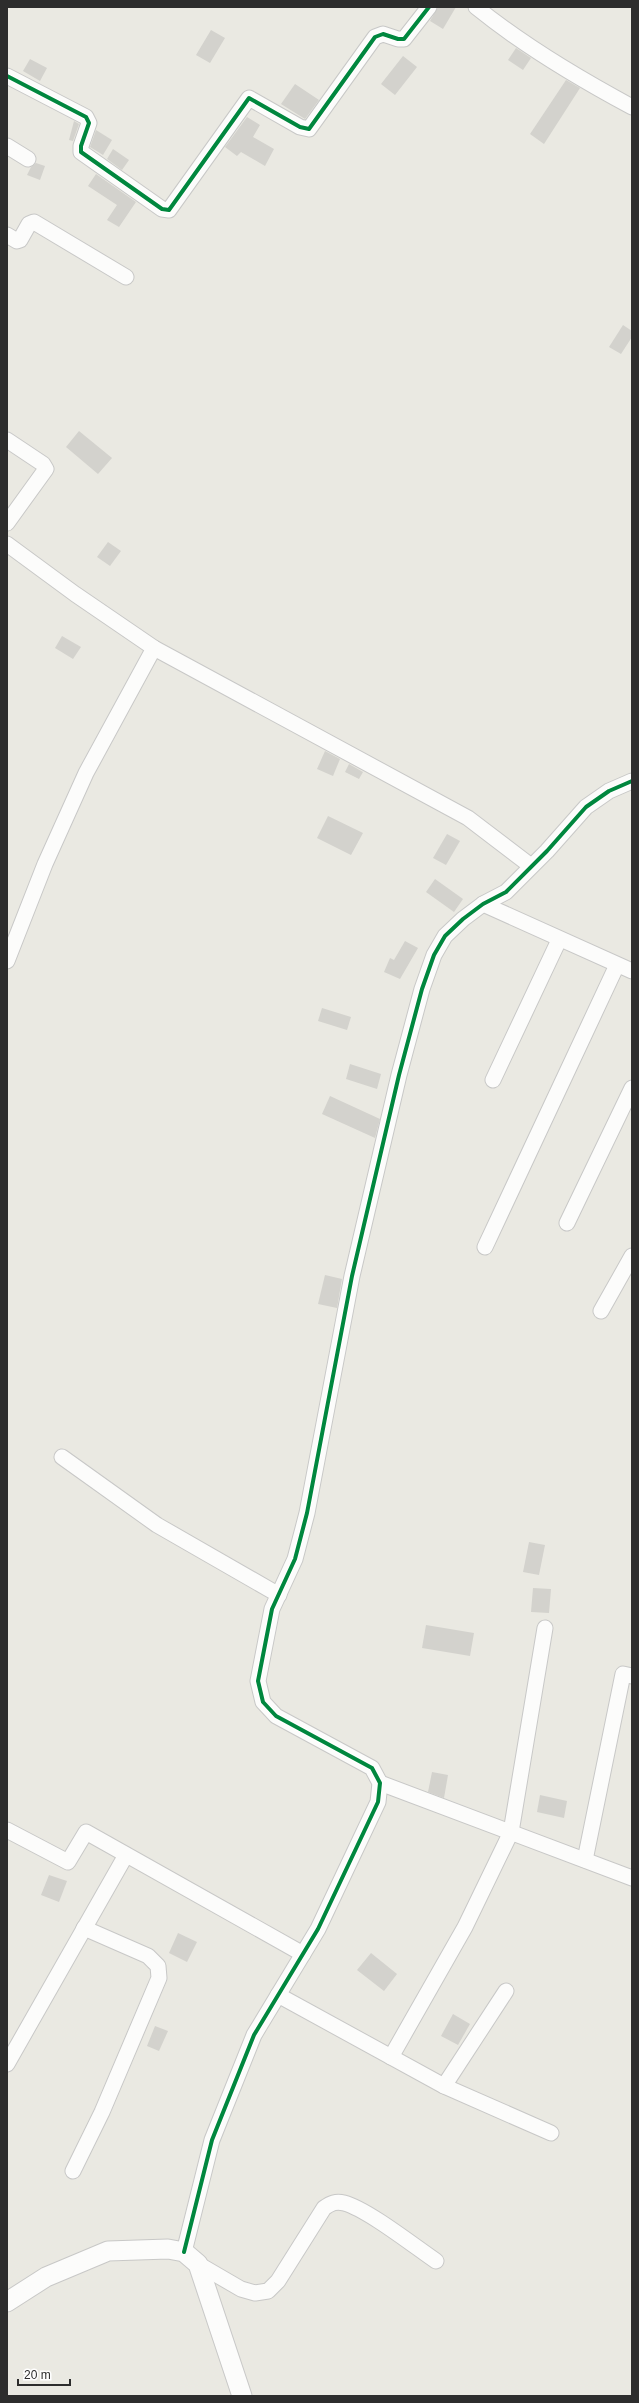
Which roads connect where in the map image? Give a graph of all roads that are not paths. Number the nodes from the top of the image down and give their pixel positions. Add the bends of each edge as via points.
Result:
1 (429, 7) edge
2 (476, 7) edge
3 (7, 76) edge
4 (632, 107) edge
5 (7, 146) edge
6 (28, 159) dead end
7 (7, 235) edge
8 (126, 277) dead end
9 (7, 440) edge
10 (7, 523) edge
11 (7, 544) edge
12 (154, 648) junction
13 (632, 781) edge
14 (531, 866) junction
15 (483, 904) junction
16 (559, 940) junction
17 (7, 961) edge
18 (617, 965) junction
19 (632, 971) edge
20 (493, 1080) dead end
21 (632, 1088) edge
22 (567, 1223) dead end
23 (485, 1247) dead end
24 (632, 1256) edge
25 (601, 1311) dead end
26 (62, 1457) dead end
27 (279, 1595) junction
28 (545, 1628) dead end
29 (632, 1676) edge
30 (380, 1784) junction
31 (7, 1830) edge
32 (511, 1832) junction
33 (126, 1855) junction
34 (585, 1860) junction
35 (632, 1878) edge
36 (84, 1928) junction
37 (302, 1954) junction
38 (506, 1991) dead end
39 (278, 1995) junction
40 (392, 2057) junction
41 (7, 2064) edge
42 (444, 2086) junction
43 (551, 2133) dead end
44 (73, 2171) dead end
45 (184, 2252) junction
46 (436, 2261) dead end
47 (198, 2264) junction
48 (7, 2302) edge
49 (242, 2396) edge

1 - 3 street via 404,39 383,34 375,37 309,129 300,127 249,98 169,210 162,209 81,152 89,123 86,117
2 - 4 street via 502,28
5 - 6 street
7 - 8 street via 17,241 20,240 29,224 34,222
9 - 10 street via 43,464 46,469
11 - 12 street
12 - 14 street via 468,818
12 - 17 street via 86,773 45,864
13 - 14 street via 609,791 586,807
14 - 15 street via 506,892
15 - 16 street
15 - 27 street via 445,936 434,955 422,989 352,1276 307,1513 295,1559
16 - 18 street
16 - 20 street
18 - 19 street
18 - 23 street
21 - 22 street
24 - 25 street
26 - 27 street via 157,1525
27 - 30 street via 272,1609 258,1681 263,1702 276,1716 372,1768
28 - 32 street
29 - 34 street via 623,1674
30 - 32 street
30 - 37 street via 378,1802 362,1839 318,1929
31 - 33 street via 68,1862 86,1832
32 - 34 street
32 - 40 street via 465,1927
33 - 36 street
33 - 37 street
34 - 35 street
36 - 41 street
36 - 44 street via 148,1956 158,1966 159,1978 102,2112
37 - 39 street
38 - 42 street
39 - 40 street
39 - 45 street via 254,2035 212,2140
40 - 42 street
42 - 43 street
45 - 47 street
45 - 48 street via 145,2248 108,2251 46,2277
46 - 47 street via 366,2214 345,2203 333,2202 324,2208 278,2281 268,2291 255,2293 241,2289
47 - 49 street

